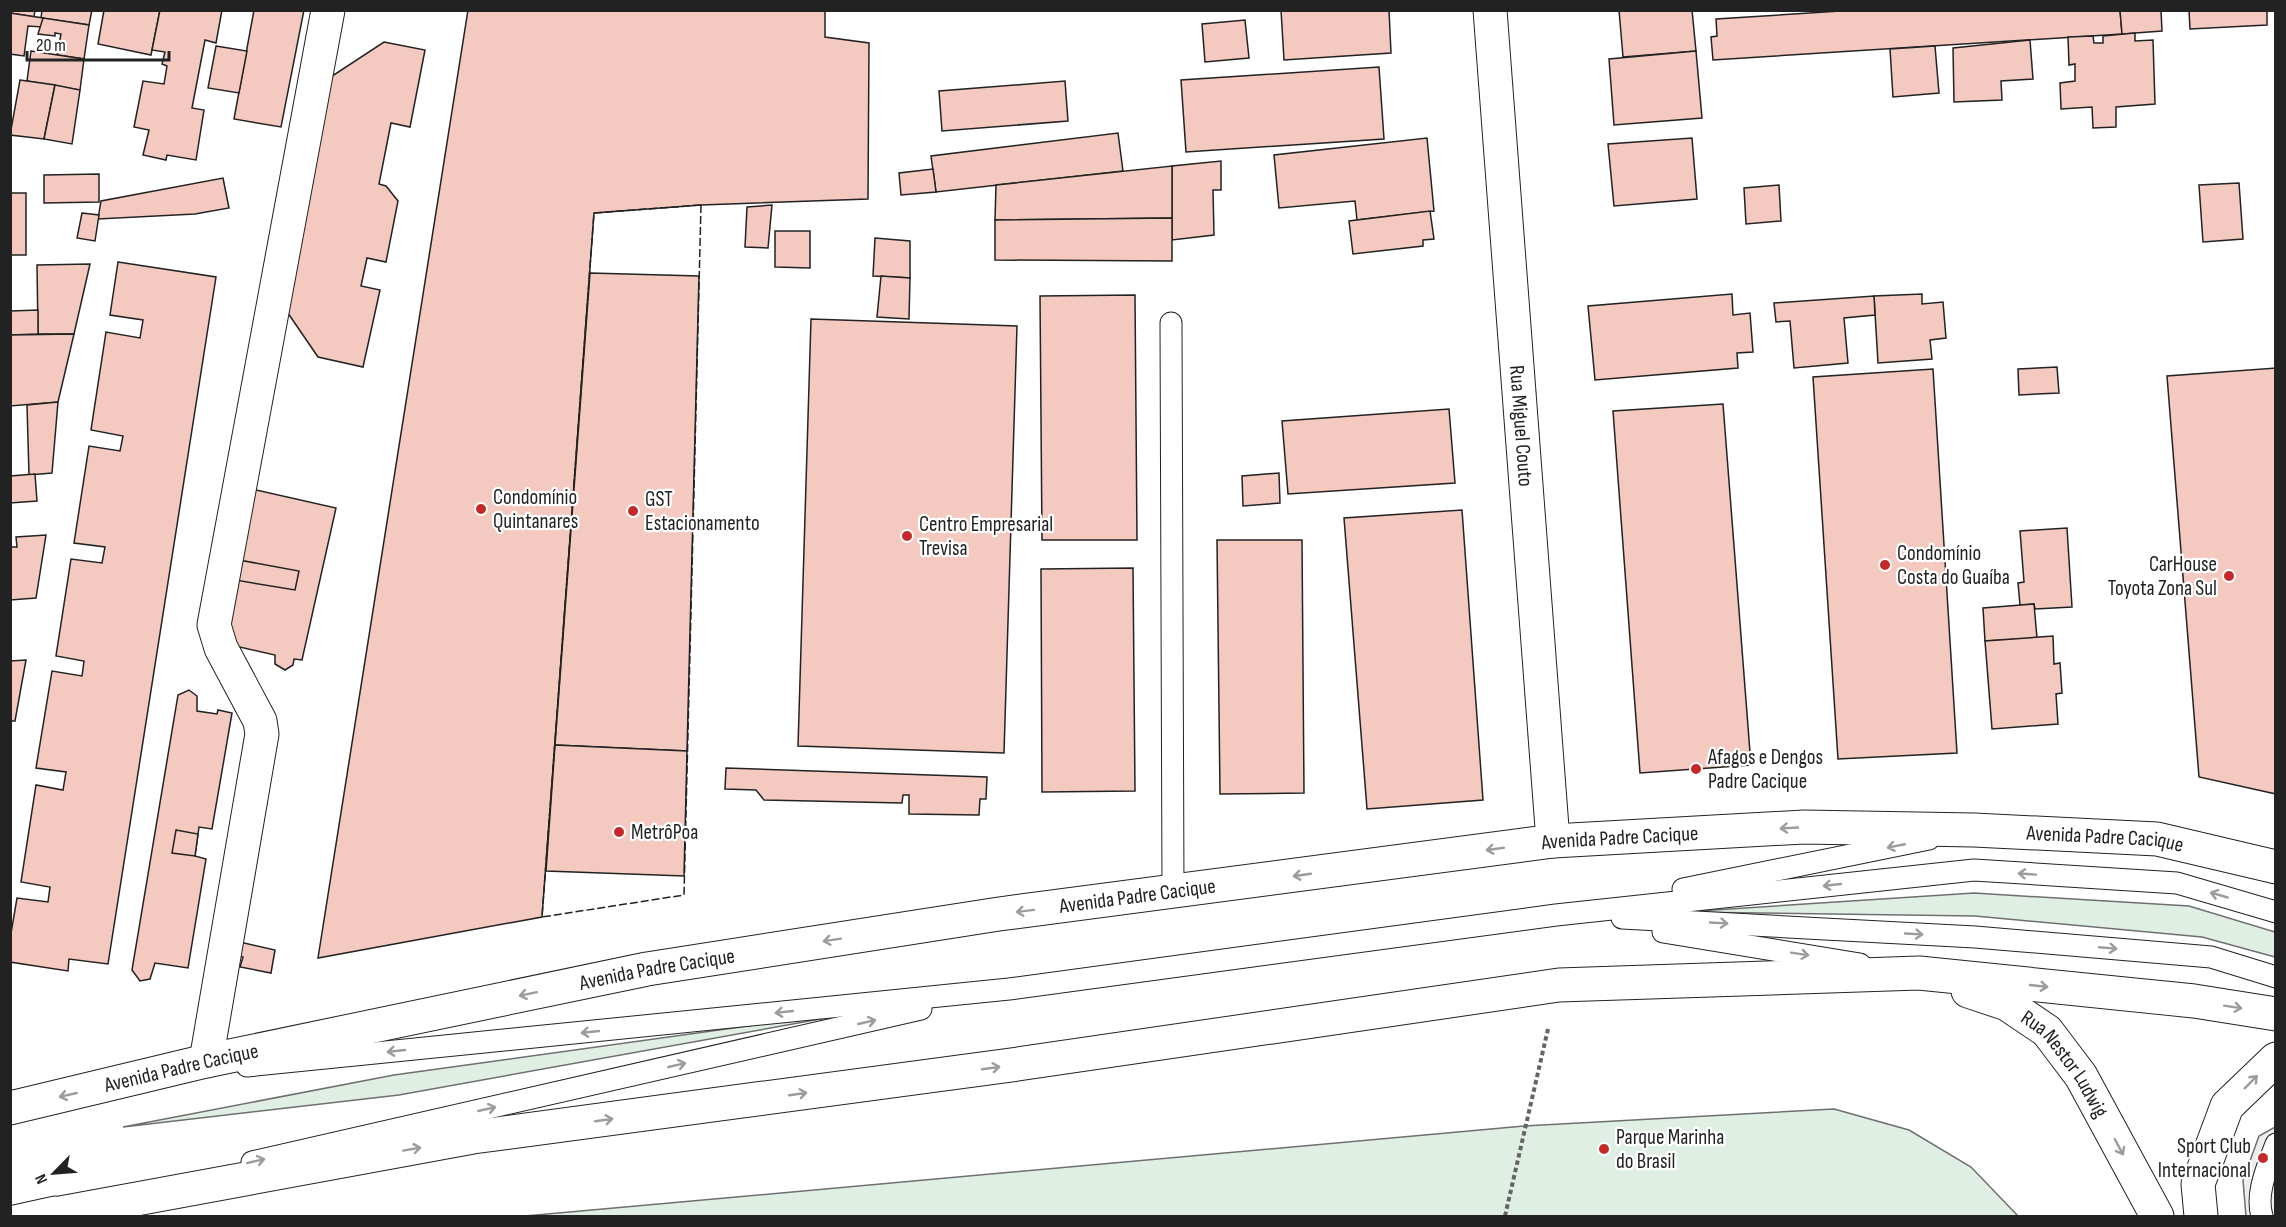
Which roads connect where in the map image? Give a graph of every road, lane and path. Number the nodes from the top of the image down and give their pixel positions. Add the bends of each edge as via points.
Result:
1 (328, 10) edge
2 (1490, 10) edge
3 (1171, 324) dead end
4 (1974, 830) junction
5 (1553, 841) junction
6 (2276, 867) edge
7 (1173, 892) junction
8 (2276, 912) edge
9 (1556, 915) junction
10 (1918, 973) junction
11 (2276, 977) edge
12 (1559, 985) junction
13 (1009, 989) junction
14 (2276, 1014) edge
15 (2276, 1059) edge
16 (206, 1061) junction
17 (145, 1077) junction
18 (10, 1108) edge
19 (2276, 1144) edge
20 (14, 1216) edge
21 (44, 1216) edge
22 (1505, 1216) edge
23 (2157, 1216) edge
24 (2202, 1216) edge
25 (2262, 1216) edge

1 - 16 main road via 214,625 221,648 260,722 262,734
2 - 5 main road, Rua Miguel Couto
3 - 7 lane
4 -> 5 main road, Avenida Padre Cacique via 1804,827
4 - 6 main road, Avenida Padre Cacique via 2157,839
4 -> 9 lane
5 -> 7 main road, Avenida Padre Cacique
7 -> 16 main road, Avenida Padre Cacique via 999,914 647,969
8 -> 9 lane via 2177,883 1974,870
9 -> 10 lane
9 -> 11 lane via 2011,940 2211,957
9 - 13 lane
10 - 12 main road
10 -> 14 main road via 2194,1001
10 -> 23 main road, Rua Nestor Ludwig via 2007,1004 2047,1030 2081,1077
21 -> 12 main road via 472,1137 1018,1064
12 - 22 path
13 -> 17 lane
20 -> 13 lane
24 -> 15 main road via 2198,1184 2227,1106
16 - 17 main road, Avenida Padre Cacique
17 -> 18 main road, Avenida Padre Cacique
19 - 25 lane via 2262,1186

